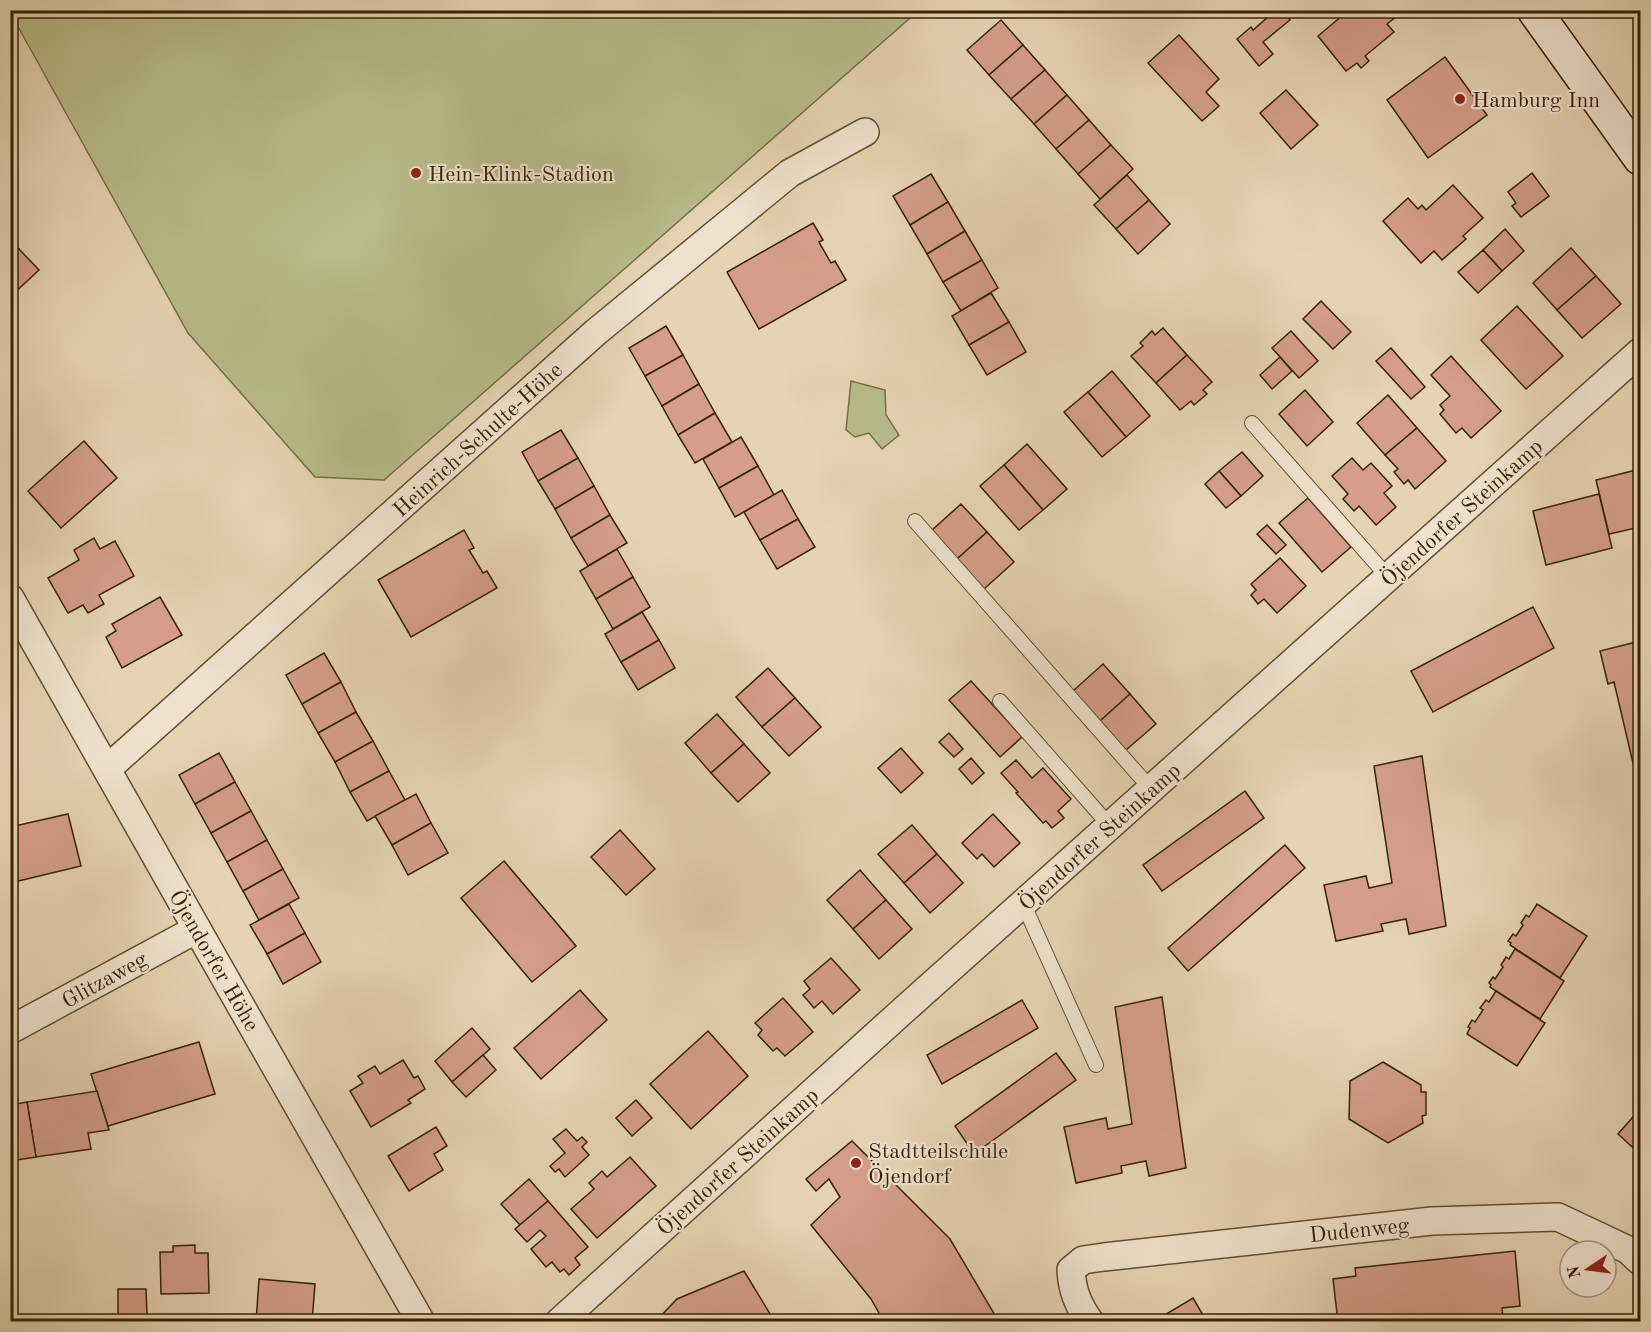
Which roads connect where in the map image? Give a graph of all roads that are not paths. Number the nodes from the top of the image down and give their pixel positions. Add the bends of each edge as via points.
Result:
1 (1534, 10) edge
2 (865, 132) dead end
3 (1641, 158) edge
4 (1641, 352) edge
5 (1252, 423) dead end
6 (915, 521) dead end
7 (1388, 577) junction
8 (10, 598) edge
9 (1000, 701) dead end
10 (107, 769) junction
11 (1151, 789) junction
12 (1110, 826) junction
13 (1023, 903) junction
14 (197, 929) junction
15 (10, 1030) edge
16 (1096, 1065) dead end
17 (1641, 1261) edge
18 (421, 1322) edge
19 (559, 1322) edge
20 (1090, 1322) edge

1 - 3 street
2 - 10 street, Heinrich-Schulte-Höhe via 790,173 596,332
4 - 7 street, Öjendorfer Steinkamp
5 - 7 lane
6 - 11 lane
7 - 11 street, Öjendorfer Steinkamp
8 - 10 street, Öjendorfer Höhe
9 - 12 lane
10 - 14 street, Öjendorfer Höhe
11 - 12 street, Öjendorfer Steinkamp
12 - 13 street, Öjendorfer Steinkamp
13 - 16 lane
13 - 19 street, Öjendorfer Steinkamp
14 - 15 street, Glitzaweg
14 - 18 street, Öjendorfer Höhe
17 - 20 street, Dudenweg via 1628,1250 1558,1217 1432,1221 1104,1257 1083,1260 1071,1270 1072,1288

